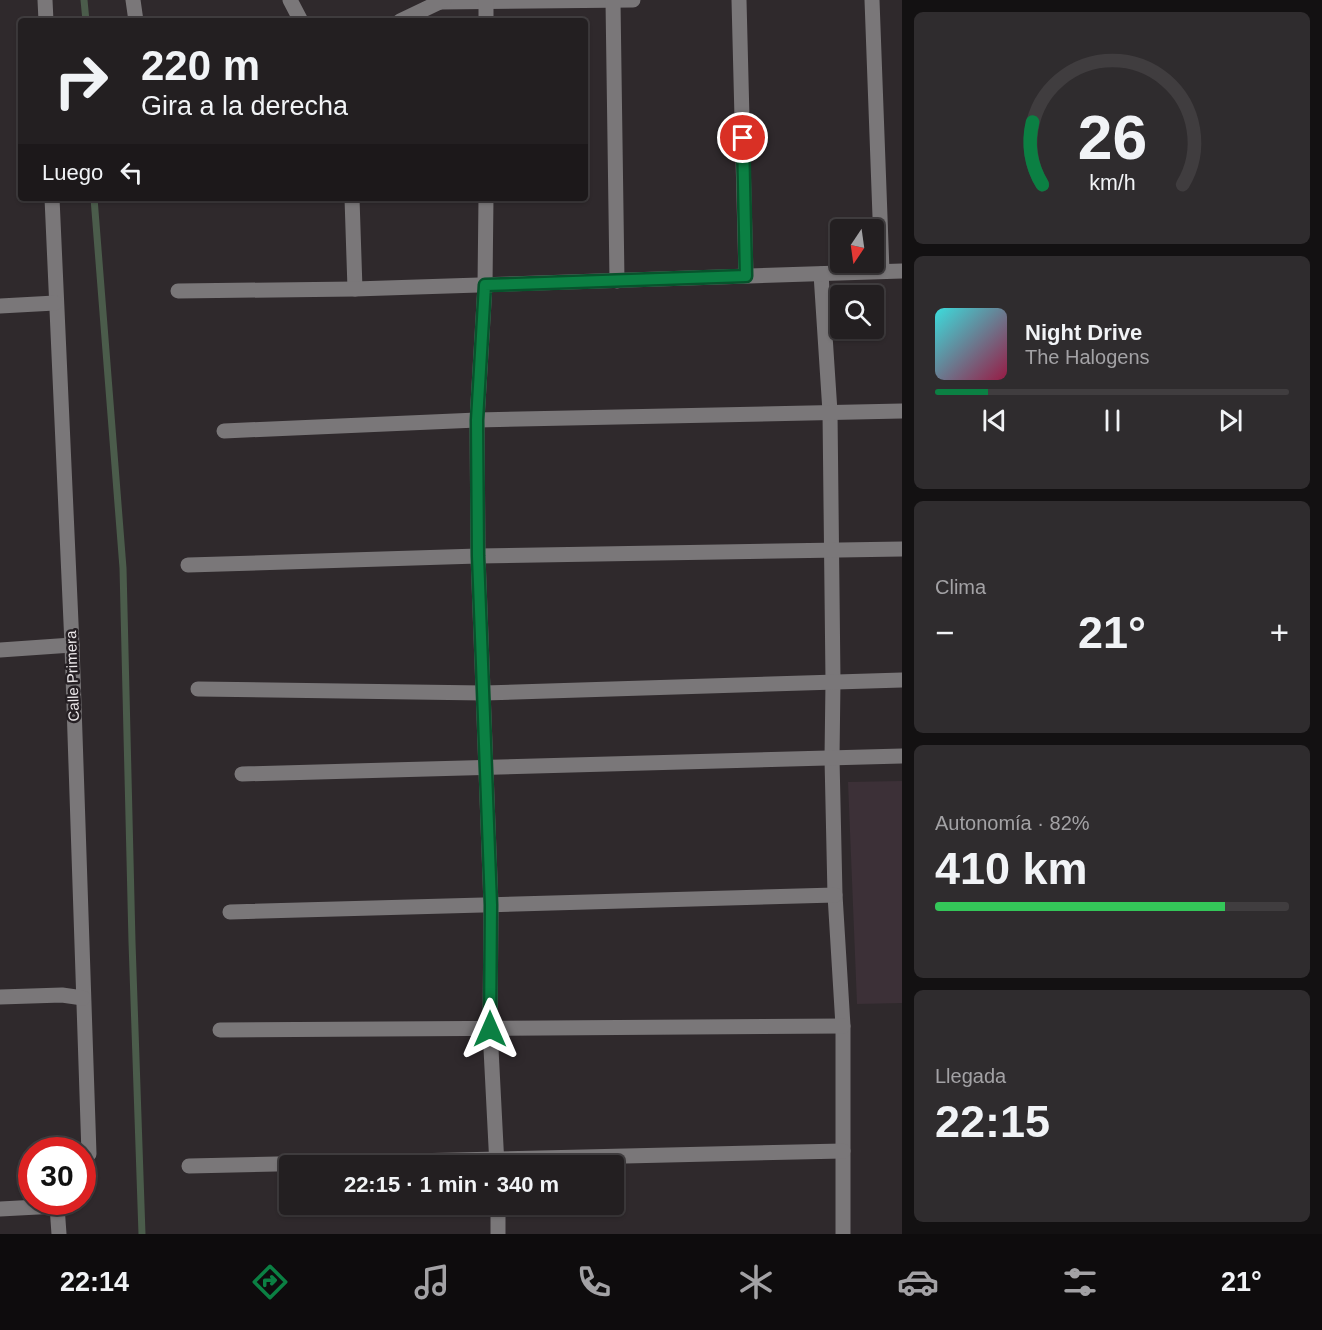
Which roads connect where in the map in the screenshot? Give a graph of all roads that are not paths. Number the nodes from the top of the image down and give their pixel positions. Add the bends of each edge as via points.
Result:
1 (45, 0) edge
2 (133, 0) edge
3 (290, 0) edge
4 (633, 0) edge
5 (740, 0) edge
6 (872, 0) edge
7 (440, 1) edge
8 (486, 1) edge
9 (613, 1) edge
10 (46, 18) edge
11 (136, 18) edge
12 (299, 18) edge
13 (406, 18) edge
14 (486, 18) edge
15 (52, 201) edge
16 (352, 201) edge
17 (486, 201) edge
18 (880, 219) edge
19 (884, 271) edge
20 (902, 271) edge
21 (841, 273) edge
22 (821, 274) junction
23 (746, 276) junction
24 (617, 280) junction
25 (485, 285) junction
26 (356, 290) junction
27 (178, 291) dead end
28 (56, 303) junction
29 (0, 306) edge
30 (902, 411) edge
31 (830, 412) junction
32 (477, 420) junction
33 (224, 430) dead end
34 (902, 549) edge
35 (831, 551) junction
36 (478, 556) junction
37 (188, 565) dead end
38 (72, 645) junction
39 (0, 650) edge
40 (902, 680) edge
41 (833, 681) junction
42 (198, 689) dead end
43 (484, 693) junction
44 (902, 756) edge
45 (832, 758) junction
46 (486, 767) junction
47 (242, 774) dead end
48 (835, 895) junction
49 (491, 905) junction
50 (230, 912) dead end
51 (0, 997) edge
52 (83, 998) junction
53 (843, 1026) junction
54 (490, 1029) junction
55 (220, 1030) dead end
56 (88, 1137) edge
57 (843, 1151) junction
58 (497, 1155) edge
59 (624, 1158) edge
60 (279, 1165) edge
61 (189, 1166) dead end
62 (0, 1209) edge
63 (498, 1215) edge
64 (60, 1234) edge
65 (498, 1234) edge
66 (843, 1234) edge

1 - 10 street
2 - 11 street
3 - 12 street
4 - 9 street
5 - 23 street
6 - 18 street
7 - 8 street
7 - 13 street
8 - 9 street
8 - 14 street
9 - 24 street
15 - 28 street, Calle Primera
16 - 26 street
17 - 25 street
19 - 20 street
21 - 22 street
22 - 23 street
22 - 31 street
23 - 24 street
24 - 25 street
25 - 26 street
25 - 32 street
26 - 27 street
28 - 29 street
28 - 38 street, Calle Primera
30 - 31 street
31 - 32 street
31 - 35 street
32 - 33 street
32 - 36 street
34 - 35 street
35 - 36 street
35 - 41 street
36 - 37 street
36 - 43 street
38 - 39 street
38 - 52 street, Calle Primera
40 - 41 street
41 - 43 street
41 - 45 street
42 - 43 street
43 - 46 street
44 - 45 street
45 - 46 street
45 - 48 street
46 - 47 street
46 - 49 street
48 - 49 street
48 - 53 street
49 - 50 street
49 - 54 street
51 - 52 street
52 - 56 street, Calle Primera
53 - 54 street
53 - 57 street
54 - 55 street
54 - 58 street
57 - 59 street
57 - 66 street
60 - 61 street
62 - 64 street via 57,1206
63 - 65 street

